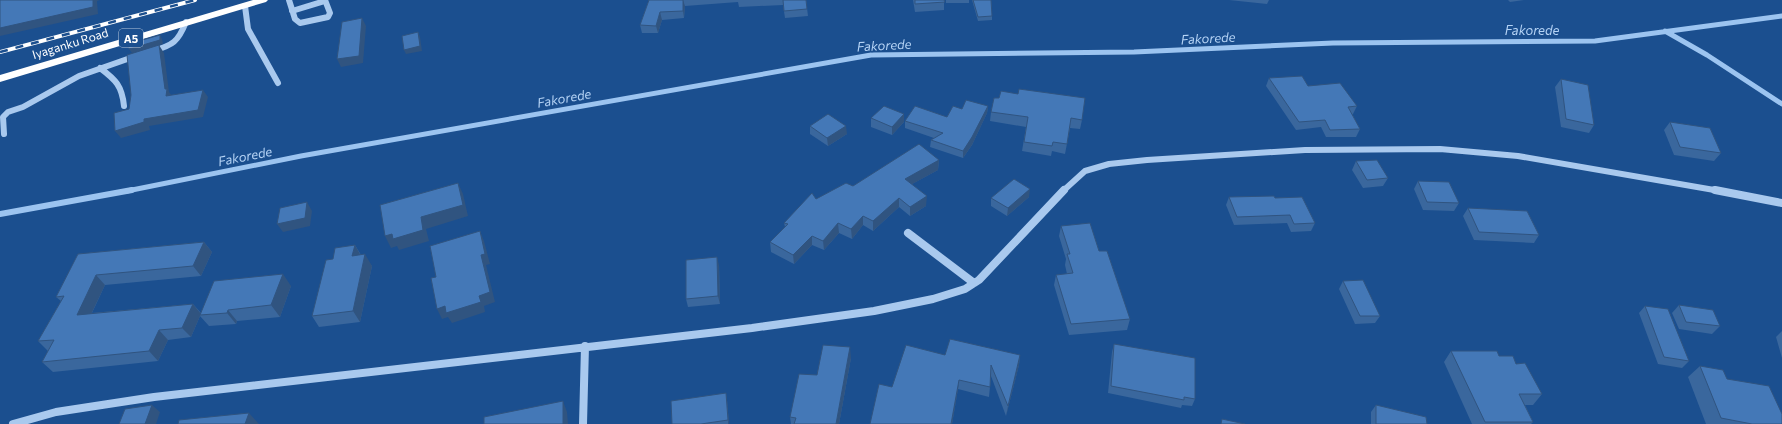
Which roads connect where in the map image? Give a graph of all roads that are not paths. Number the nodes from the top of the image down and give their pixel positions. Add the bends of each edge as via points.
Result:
1 (264, 0) edge
2 (289, 0) edge
3 (325, 1) edge
4 (245, 6) junction
5 (292, 11) junction
6 (186, 22) junction
7 (100, 68) junction
8 (0, 79) edge
9 (278, 83) dead end
10 (124, 106) dead end
11 (4, 134) dead end
12 (1782, 204) edge
13 (908, 233) dead end
14 (974, 284) junction
15 (585, 346) junction
16 (13, 424) edge
17 (583, 424) edge

1 - 4 highway, Iyaganku Road / A5
2 - 5 street
3 - 5 street
3 - 5 street via 330,13 324,18 300,23
4 - 6 highway, Iyaganku Road / A5
4 - 9 street via 248,29
6 - 7 street via 181,37 172,46
6 - 8 highway, Iyaganku Road / A5
7 - 10 street via 119,83
7 - 11 street via 75,77 26,105 7,111 3,117
12 - 14 street via 1534,158 1440,149 1305,150 1147,160 1109,164 1085,171
13 - 14 street
14 - 15 street via 933,299 874,311 752,328
15 - 16 street via 154,397 56,412
15 - 17 street

